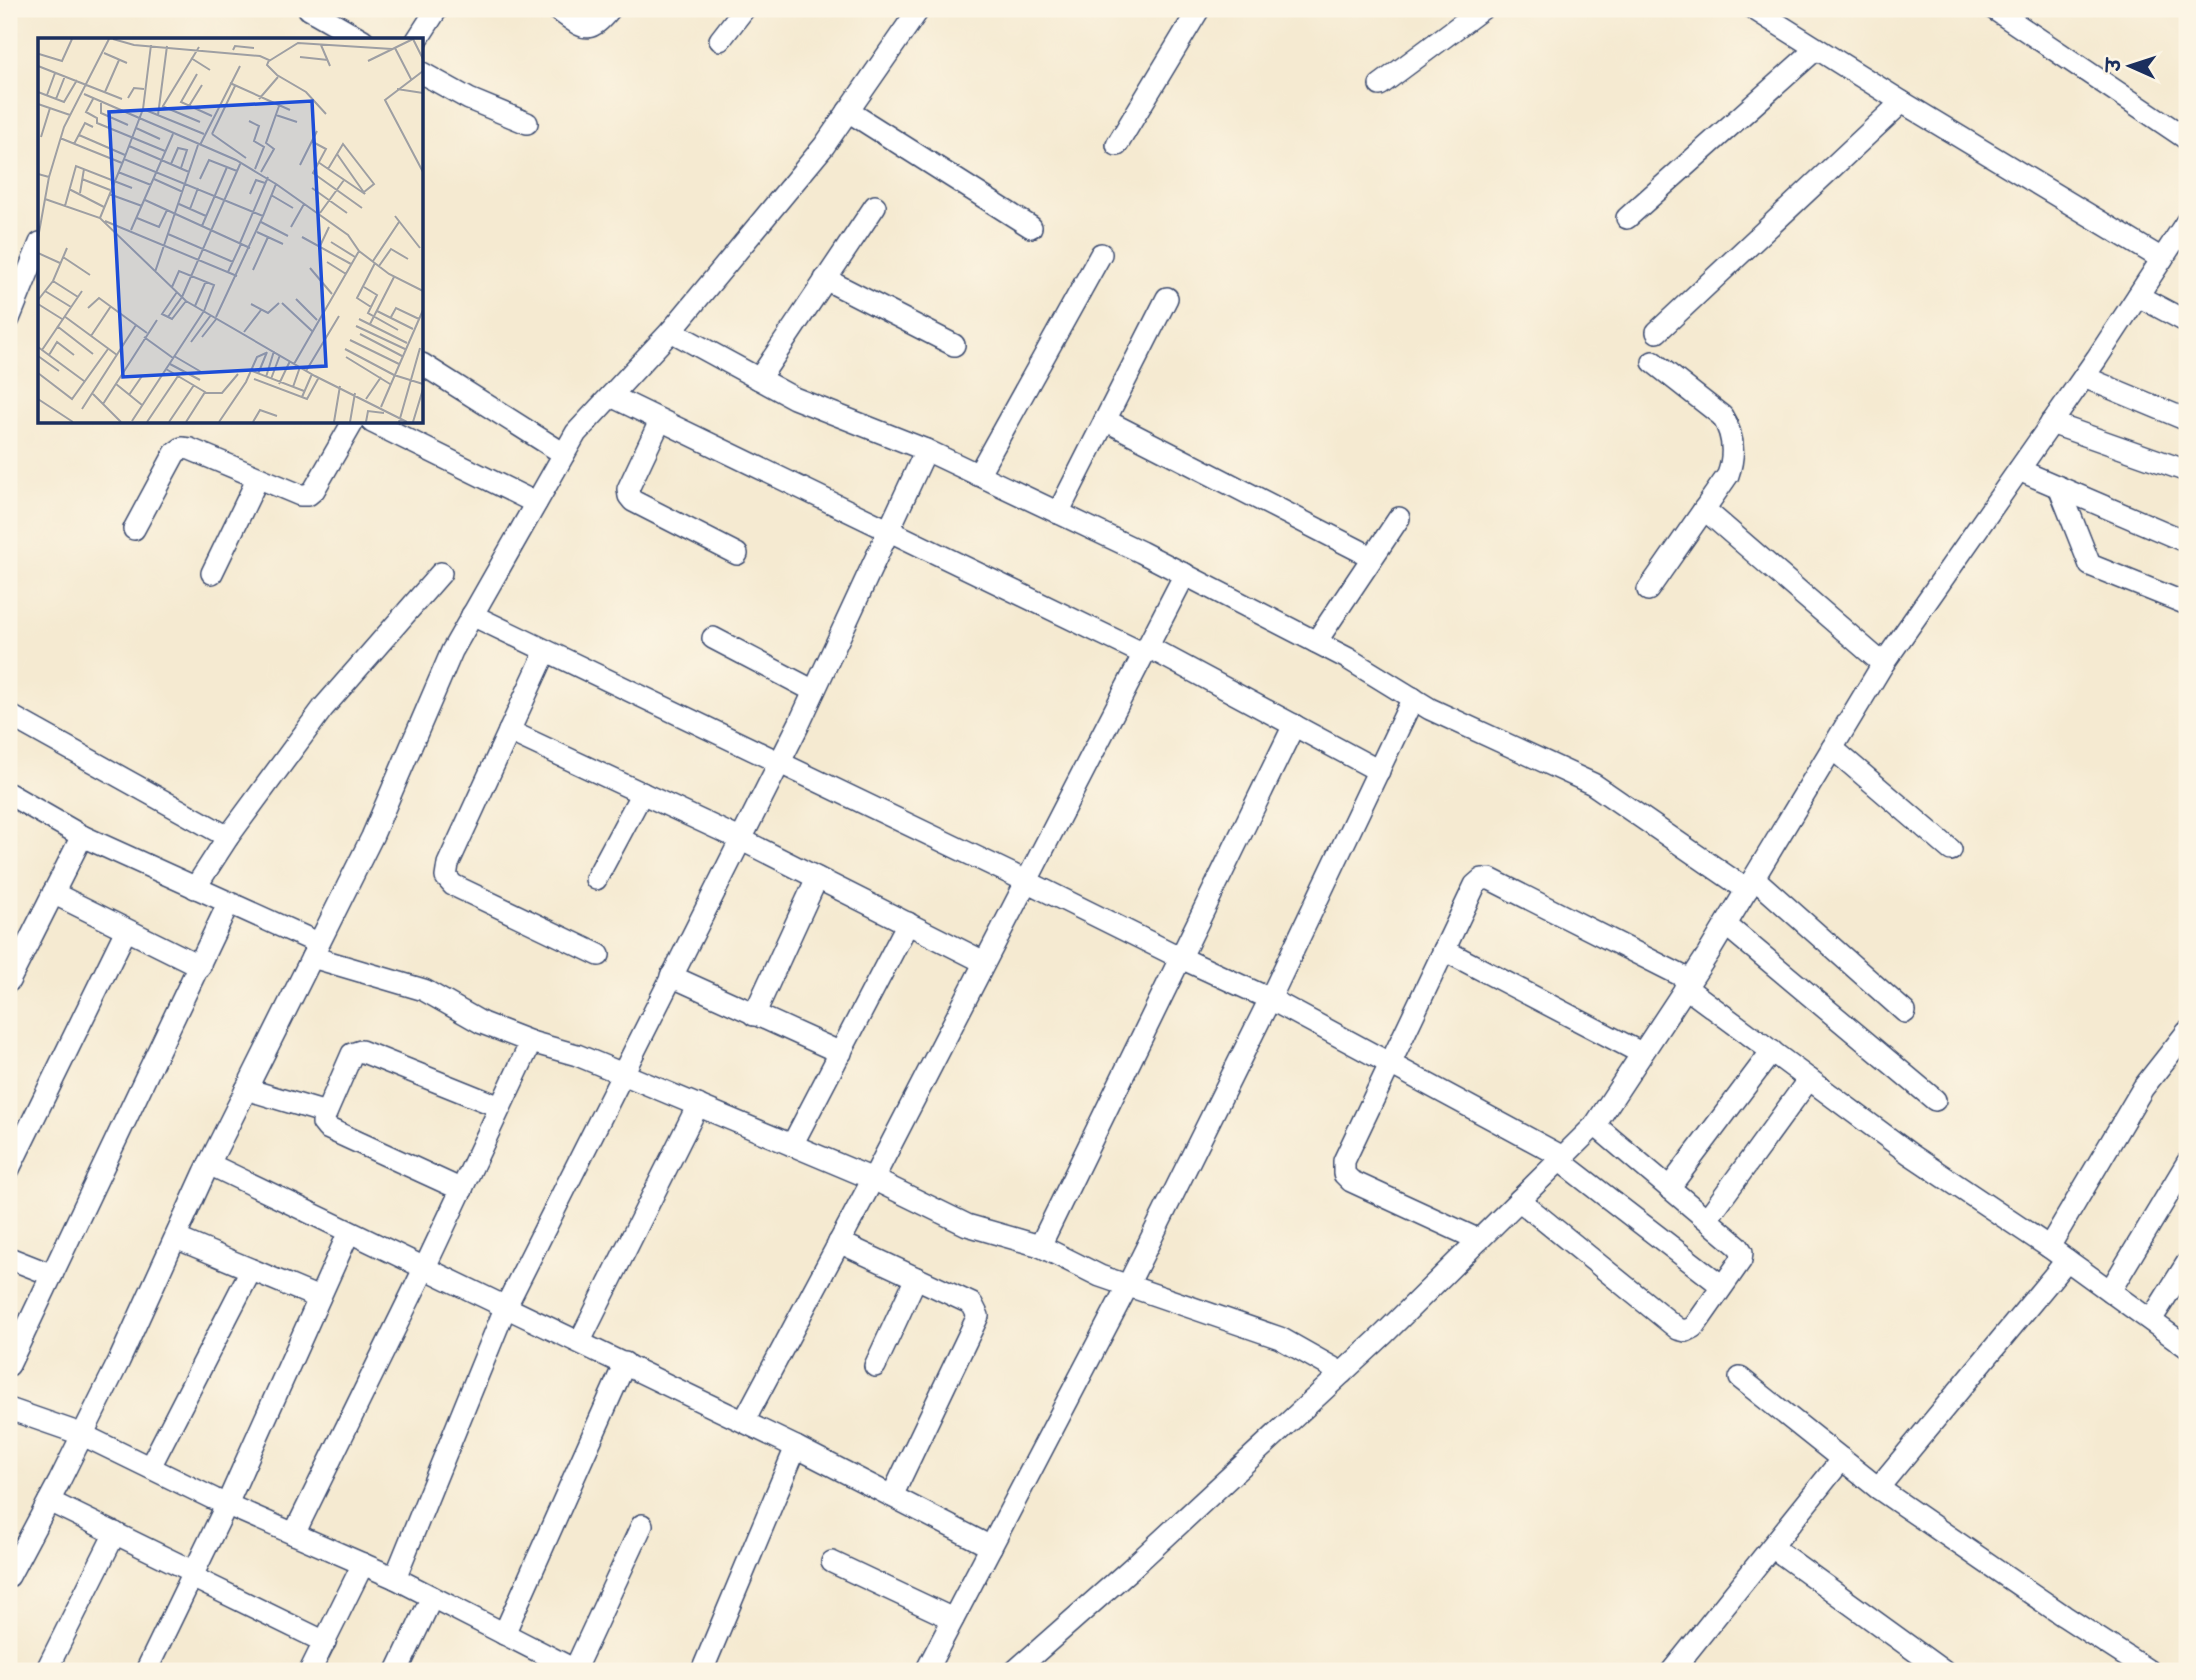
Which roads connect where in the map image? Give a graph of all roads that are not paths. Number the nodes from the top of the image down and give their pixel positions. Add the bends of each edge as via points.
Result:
1 (309, 9) edge
2 (437, 9) edge
3 (556, 9) edge
4 (610, 9) edge
5 (744, 9) edge
6 (919, 9) edge
7 (1199, 9) edge
8 (1482, 9) edge
9 (1754, 9) edge
10 (1994, 9) edge
11 (332, 15) edge
12 (361, 38) edge
13 (418, 38) edge
14 (720, 40) dead end
15 (1816, 49) junction
16 (424, 74) edge
17 (1380, 85) dead end
18 (1902, 102) junction
19 (848, 111) junction
20 (527, 123) dead end
21 (2187, 139) edge
22 (1117, 145) dead end
23 (875, 206) dead end
24 (1627, 218) dead end
25 (2187, 221) edge
26 (1031, 227) dead end
27 (1101, 254) dead end
28 (38, 255) edge
29 (2162, 259) junction
30 (34, 278) edge
31 (825, 279) junction
32 (2138, 296) junction
33 (1167, 298) dead end
34 (9, 319) edge
35 (2187, 323) edge
36 (671, 331) junction
37 (1657, 332) dead end
38 (954, 345) dead end
39 (1653, 362) dead end
40 (424, 365) edge
41 (2084, 377) junction
42 (759, 379) junction
43 (611, 396) junction
44 (2186, 417) edge
45 (1105, 420) junction
46 (660, 421) junction
47 (2051, 423) junction
48 (352, 424) edge
49 (376, 424) edge
50 (926, 450) junction
51 (565, 454) junction
52 (2019, 470) junction
53 (2187, 471) edge
54 (978, 475) junction
55 (258, 478) junction
56 (2059, 487) junction
57 (536, 503) junction
58 (1704, 509) junction
59 (1059, 513) junction
60 (1399, 518) dead end
61 (134, 529) dead end
62 (888, 532) junction
63 (2187, 542) edge
64 (737, 554) dead end
65 (1372, 557) junction
66 (212, 573) dead end
67 (440, 573) dead end
68 (1185, 575) junction
69 (1648, 590) dead end
70 (2187, 604) edge
71 (472, 615) junction
72 (713, 638) dead end
73 (1316, 642) junction
74 (1146, 650) junction
75 (546, 651) junction
76 (1883, 664) junction
77 (814, 691) junction
78 (1413, 698) junction
79 (9, 715) edge
80 (1294, 725) junction
81 (509, 731) junction
82 (1832, 748) junction
83 (778, 764) junction
84 (1379, 771) junction
85 (642, 793) junction
86 (9, 794) edge
87 (82, 836) junction
88 (228, 837) junction
89 (740, 839) junction
90 (1951, 850) dead end
91 (817, 878) junction
92 (596, 879) dead end
93 (1027, 881) junction
94 (1750, 884) junction
95 (195, 888) junction
96 (53, 893) junction
97 (228, 904) junction
98 (908, 923) junction
99 (1726, 925) junction
100 (126, 930) junction
101 (315, 950) junction
102 (1444, 950) junction
103 (599, 955) dead end
104 (1180, 957) junction
105 (984, 962) junction
106 (200, 966) junction
107 (671, 976) junction
108 (9, 981) edge
109 (1687, 983) junction
110 (1270, 999) junction
111 (1905, 1012) dead end
112 (754, 1015) junction
113 (2187, 1032) edge
114 (531, 1042) junction
115 (1772, 1051) junction
116 (841, 1053) junction
117 (1642, 1054) junction
118 (1390, 1064) junction
119 (623, 1074) junction
120 (1810, 1079) junction
121 (246, 1089) junction
122 (1935, 1100) dead end
123 (698, 1105) junction
124 (500, 1107) junction
125 (326, 1113) junction
126 (1595, 1125) junction
127 (792, 1145) junction
128 (1561, 1158) junction
129 (2187, 1163) edge
130 (209, 1164) junction
131 (9, 1169) edge
132 (873, 1179) junction
133 (1670, 1188) junction
134 (462, 1190) junction
135 (1519, 1200) junction
136 (1707, 1219) junction
137 (349, 1232) junction
138 (176, 1238) junction
139 (1479, 1240) junction
140 (2040, 1241) junction
141 (839, 1242) junction
142 (1040, 1246) junction
143 (9, 1258) edge
144 (2067, 1260) junction
145 (2187, 1263) edge
146 (425, 1267) junction
147 (251, 1270) junction
148 (52, 1275) junction
149 (916, 1278) junction
150 (1128, 1284) junction
151 (1722, 1286) junction
152 (2109, 1291) junction
153 (319, 1298) junction
154 (506, 1306) junction
155 (2151, 1321) junction
156 (579, 1341) junction
157 (2187, 1347) edge
158 (625, 1363) junction
159 (9, 1365) edge
160 (875, 1366) dead end
161 (1342, 1373) junction
162 (1740, 1378) dead end
163 (9, 1409) edge
164 (744, 1421) junction
165 (81, 1434) junction
166 (796, 1447) junction
167 (1842, 1459) junction
168 (150, 1467) junction
169 (1878, 1488) junction
170 (892, 1496) junction
171 (49, 1501) junction
172 (227, 1504) junction
173 (642, 1525) dead end
174 (116, 1534) junction
175 (294, 1534) junction
176 (991, 1547) junction
177 (1772, 1547) junction
178 (832, 1562) dead end
179 (363, 1564) junction
180 (193, 1574) junction
181 (9, 1576) edge
182 (395, 1578) junction
183 (432, 1597) junction
184 (953, 1619) junction
185 (504, 1634) junction
186 (325, 1642) junction
187 (400, 1670) edge
188 (46, 1671) edge
189 (146, 1671) edge
190 (310, 1671) edge
191 (575, 1671) edge
192 (702, 1671) edge
193 (926, 1671) edge
194 (1015, 1671) edge
195 (1672, 1671) edge
196 (1944, 1671) edge
197 (2149, 1671) edge

1 - 11 street
2 - 13 street
3 - 4 street via 590,28
5 - 14 street
6 - 19 street
7 - 22 street
8 - 17 street
9 - 15 street
10 - 21 street
11 - 12 street
15 - 18 street
15 - 24 street
16 - 20 street
18 - 29 street
18 - 37 street
19 - 26 street
19 - 36 street
23 - 31 street
25 - 29 street
27 - 54 street
28 - 30 street
29 - 32 street
30 - 34 street
31 - 38 street
31 - 42 street
32 - 35 street
32 - 41 street
33 - 45 street
36 - 42 street
36 - 43 street
39 - 58 street via 1721,416 1728,427 1732,464
40 - 51 street
41 - 44 street
41 - 47 street
42 - 50 street via 794,398
43 - 46 street
43 - 51 street via 576,433
45 - 59 street
45 - 65 street
46 - 62 street
46 - 64 street via 628,489 629,496
47 - 52 street
47 - 53 street
48 - 55 street via 308,495
49 - 57 street
50 - 54 street
50 - 62 street
51 - 57 street
52 - 56 street
52 - 76 street
54 - 59 street
55 - 61 street via 181,448 174,453
55 - 66 street
56 - 63 street
56 - 70 street via 2090,565
57 - 71 street
58 - 69 street
58 - 76 street
59 - 68 street
60 - 65 street
62 - 74 street
62 - 77 street
65 - 73 street
67 - 88 street via 323,708
68 - 73 street
68 - 74 street
71 - 75 street
71 - 101 street
72 - 77 street
73 - 78 street
74 - 80 street
74 - 93 street
75 - 81 street
75 - 83 street
76 - 82 street
77 - 83 street
78 - 84 street
78 - 94 street via 1593,784
79 - 88 street
80 - 84 street
80 - 104 street
81 - 85 street
81 - 103 street via 447,864 446,877 453,885
82 - 90 street
82 - 94 street
83 - 89 street
83 - 93 street
84 - 110 street
85 - 89 street
85 - 92 street
86 - 87 street
87 - 95 street
87 - 96 street
88 - 95 street
89 - 91 street
89 - 107 street
91 - 98 street
91 - 112 street
93 - 104 street
93 - 105 street
94 - 99 street
94 - 111 street
95 - 97 street
96 - 100 street
96 - 108 street
97 - 101 street
97 - 106 street
98 - 105 street
98 - 116 street
99 - 109 street
99 - 122 street
100 - 106 street
100 - 131 street
101 - 114 street via 424,990 482,1023
101 - 121 street
102 - 109 street via 1475,885 1490,879
102 - 117 street
102 - 118 street
104 - 110 street
104 - 142 street
105 - 132 street
106 - 148 street
107 - 112 street
107 - 119 street
109 - 115 street
109 - 117 street
110 - 118 street
110 - 150 street
112 - 116 street
113 - 140 street via 2143,1088
114 - 119 street
114 - 124 street
115 - 120 street
115 - 133 street
116 - 127 street
117 - 126 street
118 - 128 street
118 - 139 street via 1344,1161 1344,1174 1350,1181
119 - 123 street
119 - 154 street
120 - 136 street
120 - 140 street via 1910,1154
121 - 125 street
121 - 130 street
123 - 127 street
123 - 156 street
124 - 125 street via 356,1051
124 - 134 street
125 - 134 street via 323,1123 327,1128
126 - 128 street
126 - 133 street
127 - 132 street
128 - 135 street
128 - 151 street
129 - 152 street
130 - 137 street
130 - 138 street
132 - 141 street
132 - 142 street via 967,1225
133 - 136 street
134 - 146 street
135 - 139 street
135 - 151 street via 1678,1329 1694,1327
136 - 151 street via 1742,1252
137 - 146 street
137 - 153 street
138 - 147 street
138 - 165 street
139 - 161 street
140 - 144 street
141 - 149 street
141 - 164 street
142 - 150 street via 1100,1276
143 - 148 street
144 - 152 street
144 - 169 street
145 - 155 street
146 - 154 street
146 - 175 street
147 - 153 street
147 - 168 street
148 - 159 street
149 - 160 street
149 - 170 street via 972,1304 978,1316
150 - 161 street via 1280,1338
150 - 176 street
152 - 155 street
153 - 172 street
154 - 156 street
154 - 182 street
155 - 157 street
156 - 158 street
158 - 164 street
158 - 185 street
161 - 194 street
162 - 167 street
163 - 165 street
164 - 166 street
165 - 168 street
165 - 171 street
166 - 170 street
166 - 192 street
167 - 169 street
167 - 177 street
168 - 172 street
169 - 197 street
170 - 176 street
171 - 174 street
171 - 181 street
172 - 175 street
172 - 180 street
173 - 191 street
174 - 180 street
174 - 188 street
175 - 179 street
176 - 184 street
177 - 195 street
177 - 196 street
178 - 184 street
179 - 182 street
179 - 186 street
180 - 186 street
180 - 189 street
182 - 183 street
183 - 185 street
183 - 187 street
184 - 193 street
185 - 191 street
186 - 190 street

